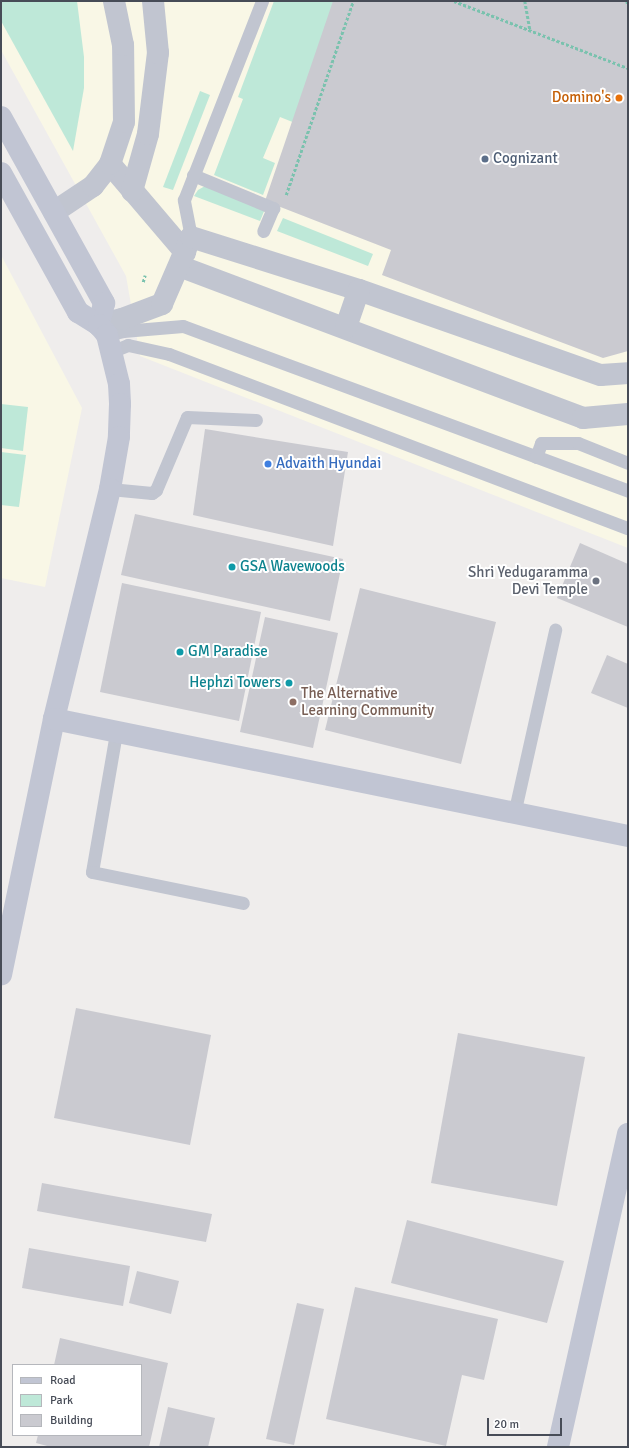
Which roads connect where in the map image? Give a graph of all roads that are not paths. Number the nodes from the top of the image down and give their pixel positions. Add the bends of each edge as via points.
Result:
1 (114, 1) edge
2 (153, 1) edge
3 (262, 1) edge
4 (1, 117) edge
5 (110, 164) junction
6 (1, 173) edge
7 (193, 175) junction
8 (132, 191) junction
9 (54, 212) junction
10 (263, 231) dead end
11 (185, 252) junction
12 (359, 290) junction
13 (346, 327) junction
14 (106, 337) junction
15 (628, 373) edge
16 (628, 414) edge
17 (256, 420) dead end
18 (536, 457) junction
19 (628, 463) edge
20 (110, 489) junction
21 (628, 490) edge
22 (628, 528) edge
23 (556, 630) dead end
24 (54, 719) junction
25 (116, 733) junction
26 (514, 814) junction
27 (628, 836) edge
28 (243, 903) dead end
29 (1, 975) edge
30 (628, 1134) edge
31 (623, 1182) edge
32 (621, 1211) edge
33 (558, 1447) edge

1 - 5 street via 123,45 124,122
2 - 8 street via 157,60 148,134
3 - 7 lane
4 - 9 street
5 - 8 street
5 - 9 street via 92,186
6 - 14 street via 78,312
7 - 10 lane via 273,208
7 - 11 lane via 184,200
8 - 11 street
9 - 14 street via 104,303
11 - 12 street
11 - 13 street
11 - 14 street via 162,304 122,319
12 - 13 street
12 - 15 street via 601,375
13 - 16 street via 583,418
14 - 18 lane via 123,331 183,326
14 - 20 street via 120,404 119,437
14 - 22 lane via 169,354
17 - 20 lane via 187,417 156,490 152,493
18 - 19 lane via 541,443 578,444
18 - 21 lane
20 - 24 street
23 - 26 lane
24 - 25 street
24 - 29 street
25 - 26 street
25 - 28 lane via 92,872
26 - 27 street
30 - 31 street
31 - 32 street
32 - 33 street

